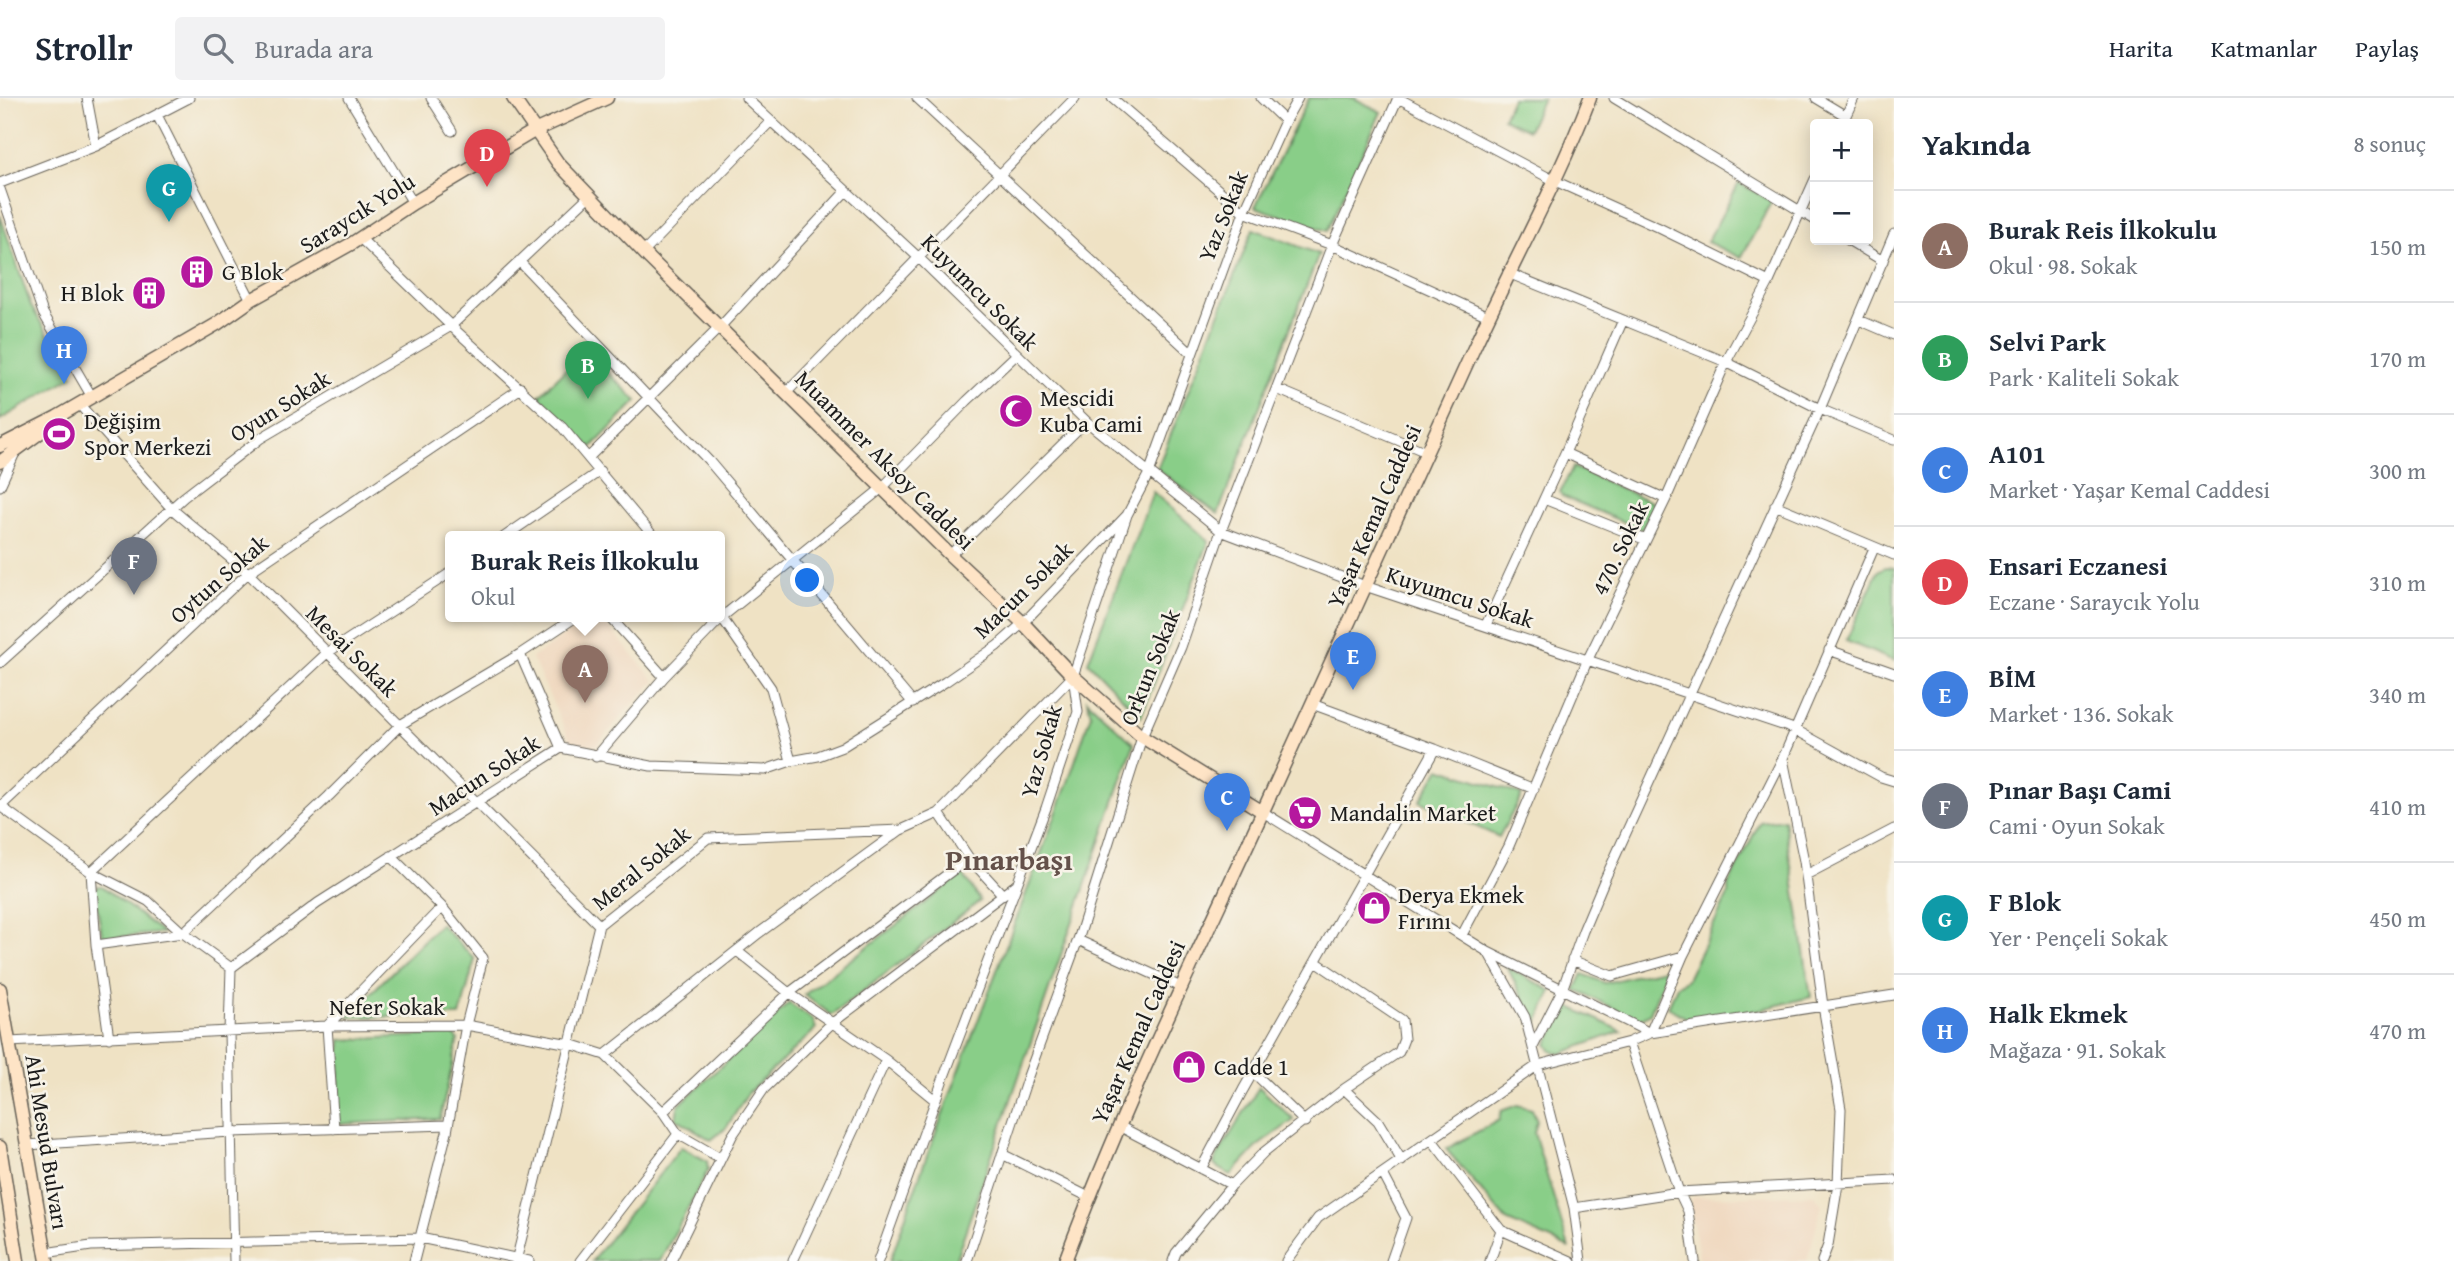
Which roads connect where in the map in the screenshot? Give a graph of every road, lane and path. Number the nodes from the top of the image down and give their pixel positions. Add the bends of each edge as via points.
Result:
1 (87, 98) edge
2 (189, 98) edge
3 (349, 98) edge
4 (431, 98) edge
5 (513, 98) edge
6 (607, 98) edge
7 (746, 98) edge
8 (917, 98) edge
9 (1075, 98) edge
10 (1112, 98) edge
11 (1261, 98) edge
12 (1298, 98) edge
13 (1398, 98) edge
14 (1590, 98) edge
15 (1614, 98) edge
16 (1816, 98) edge
17 (1854, 98) edge
18 (157, 115) junction
19 (1843, 119) edge
20 (1844, 119) edge
21 (771, 121) junction
22 (1285, 121) junction
23 (452, 131) dead end
24 (534, 131) junction
25 (96, 146) junction
26 (1000, 175) junction
27 (1555, 181) junction
28 (1813, 182) edge
29 (0, 183) edge
30 (0, 189) edge
31 (846, 191) junction
32 (590, 195) junction
33 (413, 203) junction
34 (1800, 211) junction
35 (1244, 212) junction
36 (1810, 217) edge
37 (1894, 234) edge
38 (360, 238) junction
39 (1332, 245) junction
40 (1856, 245) edge
41 (644, 252) junction
42 (919, 258) junction
43 (519, 261) junction
44 (1883, 261) junction
45 (1508, 273) junction
46 (1769, 282) junction
47 (251, 300) junction
48 (1488, 316) junction
49 (1623, 320) junction
50 (1859, 320) junction
51 (451, 326) junction
52 (720, 327) junction
53 (1894, 335) edge
54 (1192, 354) junction
55 (1016, 355) junction
56 (1726, 362) junction
57 (521, 388) junction
58 (1277, 389) junction
59 (787, 392) junction
60 (92, 397) junction
61 (649, 398) junction
62 (79, 404) junction
63 (1820, 409) junction
64 (57, 417) junction
65 (1086, 421) junction
66 (1894, 440) edge
67 (0, 446) edge
68 (17, 449) junction
69 (1426, 452) junction
70 (1565, 453) junction
71 (588, 458) junction
72 (0, 462) edge
73 (600, 471) junction
74 (1149, 473) junction
75 (0, 486) edge
76 (882, 488) junction
77 (1544, 499) junction
78 (1666, 499) junction
79 (1775, 505) junction
80 (172, 509) junction
81 (1127, 515) junction
82 (513, 531) edge
83 (648, 531) edge
84 (1221, 531) junction
85 (1646, 540) junction
86 (1874, 548) junction
87 (950, 555) junction
88 (1894, 555) edge
89 (794, 559) junction
90 (248, 573) junction
91 (445, 576) edge
92 (1365, 586) junction
93 (725, 613) edge
94 (568, 622) edge
95 (614, 622) edge
96 (715, 622) edge
97 (725, 622) edge
98 (1023, 622) junction
99 (1486, 625) junction
100 (1829, 650) junction
101 (327, 653) junction
102 (520, 654) junction
103 (1588, 659) junction
104 (0, 663) edge
105 (1894, 673) edge
106 (1073, 676) junction
107 (664, 677) junction
108 (1690, 693) junction
109 (913, 703) junction
110 (1312, 704) junction
111 (400, 725) junction
112 (1794, 729) junction
113 (1142, 737) junction
114 (561, 748) junction
115 (1435, 748) junction
116 (596, 757) junction
117 (1783, 758) junction
118 (791, 761) junction
119 (1894, 781) edge
120 (1534, 789) junction
121 (477, 803) junction
122 (0, 806) edge
123 (1263, 812) junction
124 (939, 813) junction
125 (1894, 829) edge
126 (901, 830) junction
127 (391, 856) junction
128 (969, 858) junction
129 (91, 872) junction
130 (1364, 875) junction
131 (1806, 875) junction
132 (1017, 884) junction
133 (1002, 894) junction
134 (442, 907) junction
135 (599, 925) junction
136 (183, 933) junction
137 (1462, 935) junction
138 (1078, 940) junction
139 (96, 945) junction
140 (737, 951) junction
141 (1488, 952) junction
142 (1683, 956) junction
143 (1572, 960) junction
144 (1316, 962) junction
145 (231, 968) junction
146 (1181, 987) junction
147 (0, 989) edge
148 (1562, 990) junction
149 (789, 993) junction
150 (1894, 995) edge
151 (1824, 1006) junction
152 (831, 1024) junction
153 (466, 1025) junction
154 (327, 1026) junction
155 (229, 1032) junction
156 (1650, 1033) junction
157 (109, 1038) junction
158 (9, 1042) junction
159 (1629, 1042) junction
160 (570, 1044) junction
161 (1532, 1047) junction
162 (605, 1055) junction
163 (886, 1060) junction
164 (1538, 1065) junction
165 (1253, 1072) junction
166 (1344, 1089) junction
167 (935, 1100) junction
168 (663, 1112) junction
169 (1305, 1122) junction
170 (448, 1125) junction
171 (1119, 1126) junction
172 (334, 1129) junction
173 (231, 1132) junction
174 (678, 1133) junction
175 (1432, 1140) junction
176 (27, 1145) junction
177 (0, 1147) edge
178 (1002, 1154) junction
179 (720, 1158) junction
180 (1402, 1161) junction
181 (1201, 1169) junction
182 (1383, 1174) junction
183 (3, 1179) edge
184 (1894, 1180) edge
185 (1838, 1184) junction
186 (1232, 1185) junction
187 (1679, 1192) junction
188 (1089, 1197) junction
189 (1574, 1208) junction
190 (1501, 1230) junction
191 (420, 1238) junction
192 (234, 1242) junction
193 (16, 1247) junction
194 (46, 1257) edge
195 (516, 1259) edge
196 (12, 1261) edge
197 (18, 1261) edge
198 (234, 1261) edge
199 (414, 1261) edge
200 (528, 1261) edge
201 (580, 1261) edge
202 (671, 1261) edge
203 (793, 1261) edge
204 (878, 1261) edge
205 (967, 1261) edge
206 (1065, 1261) edge
207 (1173, 1261) edge
208 (1286, 1261) edge
209 (1391, 1261) edge
210 (1490, 1261) edge
211 (1571, 1261) edge
212 (1581, 1261) edge
213 (1695, 1261) edge
214 (1822, 1261) edge

1 - 25 street
2 - 18 street
3 - 33 street
4 - 23 street
5 - 24 main road, Muammer Aksoy Caddesi
6 - 24 main road, Saraycık Yolu
7 - 21 street, Kuyumcu Sokak
8 - 26 street
9 - 26 street
10 - 35 street
11 - 22 street
12 - 22 street, Yaz Sokak
13 - 27 street
13 - 39 street, Orkun Sokak
14 - 27 main road, Yaşar Kemal Caddesi
15 - 34 street
16 - 19 street
17 - 20 street
18 - 25 street
18 - 47 street
21 - 31 street, Kuyumcu Sokak
21 - 41 street
22 - 35 street, Yaz Sokak
24 - 32 main road, Muammer Aksoy Caddesi
24 - 33 main road, Saraycık Yolu
25 - 29 street
26 - 42 street
26 - 54 street
27 - 45 main road, Yaşar Kemal Caddesi
27 - 46 street
28 - 34 street, 470. Sokak
30 - 60 street via 43,313
31 - 42 street, Kuyumcu Sokak
31 - 52 street
32 - 41 main road, Muammer Aksoy Caddesi
32 - 43 street, Oyun Sokak
33 - 38 main road, Saraycık Yolu
34 - 36 street
34 - 46 street, 470. Sokak
35 - 39 street
35 - 54 street, Yaz Sokak
37 - 44 street
38 - 47 main road, Saraycık Yolu
38 - 51 street
39 - 48 street
39 - 58 street, Orkun Sokak
40 - 44 street
41 - 52 main road, Muammer Aksoy Caddesi
42 - 55 street, Kuyumcu Sokak
42 - 59 street
43 - 51 street, Oyun Sokak
43 - 61 street
44 - 50 street
45 - 48 main road, Yaşar Kemal Caddesi
45 - 49 street
46 - 56 street, 470. Sokak
47 - 60 main road, Saraycık Yolu
48 - 69 main road, Yaşar Kemal Caddesi
49 - 56 street
49 - 70 street
50 - 53 street
50 - 63 street
51 - 57 street
51 - 80 street, Oyun Sokak via 261,438
52 - 59 main road, Muammer Aksoy Caddesi
52 - 61 street
54 - 74 street, Yaz Sokak
55 - 65 street, Kuyumcu Sokak
55 - 76 street
56 - 63 street
56 - 78 street, 470. Sokak
57 - 71 street
57 - 90 street, Oytun Sokak
58 - 69 street
58 - 84 street, Orkun Sokak
59 - 76 main road, Muammer Aksoy Caddesi
60 - 62 main road, Saraycık Yolu
61 - 71 street
61 - 89 street
62 - 64 main road, Saraycık Yolu
62 - 80 street, Mesai Sokak
63 - 66 street
63 - 79 street
64 - 67 main road
64 - 68 main road
65 - 74 street, Kuyumcu Sokak
65 - 87 street
68 - 72 main road
68 - 75 street
69 - 92 main road, Yaşar Kemal Caddesi
70 - 77 street
70 - 78 street
71 - 73 street
73 - 82 street
73 - 83 street
74 - 81 street, Yaz Sokak
74 - 84 street, Kuyumcu Sokak
76 - 87 main road, Muammer Aksoy Caddesi
76 - 89 street
77 - 85 street
77 - 99 street
78 - 85 street, 470. Sokak
79 - 86 street
79 - 108 street
80 - 90 street, Mesai Sokak
80 - 104 street, Oyun Sokak
81 - 98 street, Macun Sokak
81 - 106 street, Yaz Sokak
84 - 92 street, Kuyumcu Sokak
84 - 113 street, Orkun Sokak via 1181,647
85 - 103 street, 470. Sokak
86 - 88 street
86 - 100 street
87 - 98 main road, Muammer Aksoy Caddesi
89 - 93 street
89 - 109 street
90 - 101 street, Mesai Sokak
90 - 122 street, Oytun Sokak
91 - 101 street
92 - 99 street, Kuyumcu Sokak
92 - 110 main road, Yaşar Kemal Caddesi
94 - 102 street
95 - 107 street
96 - 107 street
97 - 118 street via 771,688
98 - 106 main road, Muammer Aksoy Caddesi
98 - 109 street, Macun Sokak via 997,646
99 - 103 street, Kuyumcu Sokak
100 - 105 street
100 - 112 street
101 - 111 street, Mesai Sokak
101 - 129 street
102 - 111 street
102 - 114 street
103 - 108 street, Kuyumcu Sokak
103 - 120 street, 470. Sokak
106 - 113 main road, Muammer Aksoy Caddesi
106 - 124 street, Meral Sokak
106 - 132 street, Yaz Sokak via 1078,712
107 - 116 street
108 - 112 street, Kuyumcu Sokak
108 - 143 street
109 - 118 street, Macun Sokak via 842,747
110 - 115 street
110 - 123 main road, Yaşar Kemal Caddesi
111 - 121 street, Mesai Sokak
111 - 136 street
112 - 117 street
112 - 119 street, Kuyumcu Sokak
113 - 123 main road, Muammer Aksoy Caddesi
113 - 138 street, Orkun Sokak
114 - 116 street, Macun Sokak
114 - 121 street, Macun Sokak
115 - 120 street
115 - 130 street
116 - 118 street, Macun Sokak via 651,766 765,770
117 - 131 street
117 - 142 street
120 - 137 street, 470. Sokak
121 - 127 street, Macun Sokak
121 - 135 street, Mesai Sokak
122 - 129 street
123 - 130 street
123 - 146 main road, Yaşar Kemal Caddesi
124 - 126 street, Meral Sokak
124 - 128 street
125 - 131 street
126 - 135 street, Meral Sokak via 708,838
126 - 140 street
127 - 134 street
127 - 145 street, Macun Sokak
128 - 133 street
128 - 149 street
129 - 136 street via 148,901
129 - 139 street
130 - 137 street
130 - 144 street
131 - 151 street
132 - 133 street
132 - 167 street, Yaz Sokak
133 - 152 street
134 - 153 street via 483,958
134 - 154 street
135 - 160 street, Meral Sokak
136 - 139 street
136 - 145 street
137 - 141 street
138 - 146 street
138 - 178 street, Orkun Sokak
139 - 157 street
140 - 149 street
140 - 162 street
141 - 148 street
141 - 161 street via 1525,1017
142 - 143 street via 1612,976
142 - 156 street
143 - 148 street
144 - 165 street
144 - 166 street via 1402,1020 1404,1039 1398,1052
145 - 155 street
146 - 171 main road, Yaşar Kemal Caddesi
147 - 158 main road, Ahi Mesud Bulvarı
148 - 156 street
148 - 161 street
149 - 152 street
149 - 168 street
150 - 151 street
151 - 156 street
151 - 185 street via 1841,1109
152 - 163 street
152 - 179 street via 764,1089
153 - 154 street, Nefer Sokak
153 - 160 street, Nefer Sokak
153 - 170 street
154 - 155 street, Nefer Sokak
154 - 172 street
155 - 157 street, Nefer Sokak
155 - 173 street
156 - 159 street
157 - 158 street, Nefer Sokak
158 - 176 main road, Ahi Mesud Bulvarı
159 - 164 street
159 - 187 street
160 - 162 street, Nefer Sokak
160 - 195 street, Meral Sokak
161 - 164 street
162 - 168 street, Nefer Sokak
163 - 167 street
163 - 203 street
164 - 175 street
164 - 189 street
165 - 169 street
165 - 181 street
166 - 169 street
166 - 180 street via 1378,1121
167 - 204 street, Yaz Sokak
168 - 174 street, Nefer Sokak
169 - 186 street
170 - 172 street
170 - 191 street
171 - 181 street
171 - 188 main road, Yaşar Kemal Caddesi
172 - 173 street
173 - 176 street
173 - 192 street
174 - 179 street, Nefer Sokak
174 - 201 street
175 - 180 street
175 - 190 street
176 - 194 main road, Ahi Mesud Bulvarı
177 - 183 main road, Ahi Mesud Bulvarı
178 - 188 street
178 - 205 street, Orkun Sokak
179 - 202 street
180 - 182 street
181 - 186 street
182 - 208 street via 1318,1218
182 - 209 street via 1406,1217
183 - 193 main road, Ahi Mesud Bulvarı
184 - 185 street
185 - 187 street
185 - 214 street
186 - 207 street
187 - 189 street
187 - 213 street via 1688,1210
188 - 206 main road, Yaşar Kemal Caddesi
189 - 212 street
190 - 210 street
190 - 211 street
191 - 192 street
191 - 195 street
191 - 199 street
192 - 194 street via 90,1246
192 - 198 street
193 - 196 main road
193 - 197 main road, Ahi Mesud Bulvarı
195 - 200 street

